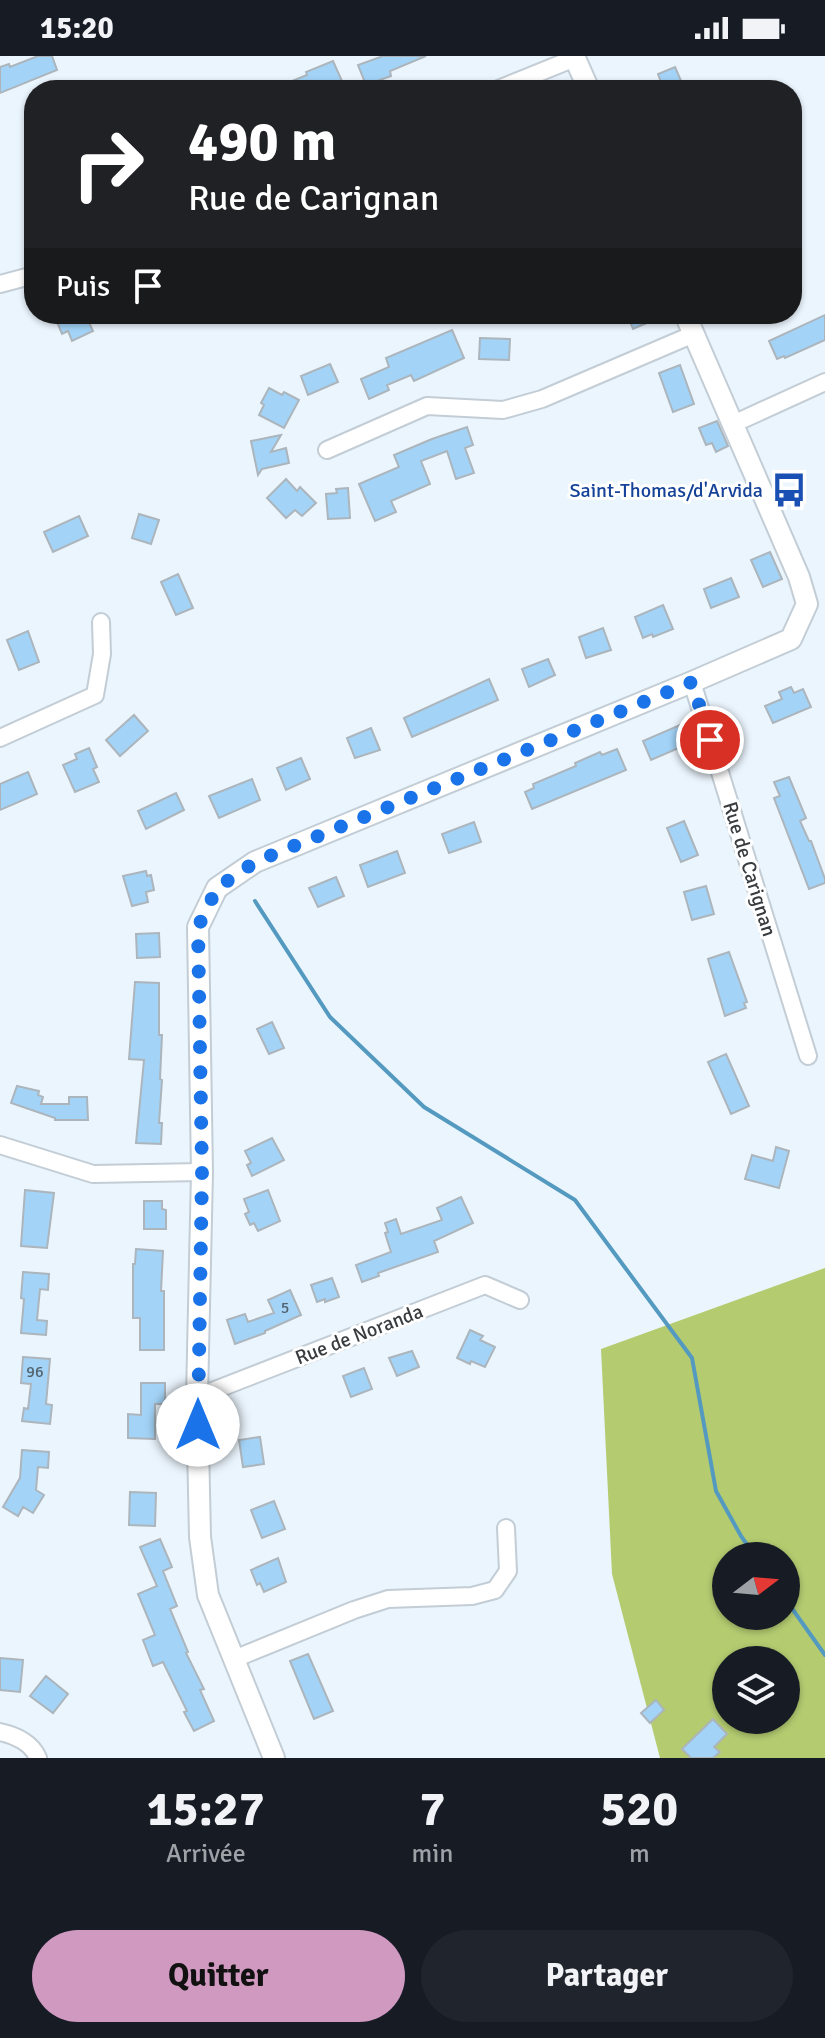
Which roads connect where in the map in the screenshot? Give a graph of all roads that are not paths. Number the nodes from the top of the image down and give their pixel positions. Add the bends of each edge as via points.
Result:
1 (574, 57) edge
2 (520, 80) edge
3 (584, 80) edge
4 (24, 278) edge
5 (0, 284) edge
6 (690, 324) edge
7 (694, 334) junction
8 (825, 382) edge
9 (733, 424) junction
10 (327, 450) dead end
11 (101, 622) dead end
12 (692, 682) junction
13 (0, 738) edge
14 (808, 1056) dead end
15 (0, 1145) edge
16 (202, 1172) junction
17 (520, 1300) dead end
18 (197, 1397) junction
19 (506, 1528) dead end
20 (234, 1659) junction
21 (0, 1732) edge
22 (38, 1758) edge
23 (274, 1758) edge

1 - 2 street
1 - 3 street
4 - 5 street
6 - 7 street
7 - 9 street
7 - 10 street via 542,399 503,410 427,406
8 - 9 street
9 - 12 street via 807,604 791,639
11 - 13 street via 95,695
12 - 14 street, Rue de Carignan
12 - 16 street via 255,862 217,888 198,927
15 - 16 street via 93,1174
16 - 18 street
17 - 18 street, Rue de Noranda via 485,1285
18 - 20 street via 200,1537 208,1595
19 - 20 street via 508,1571 495,1590 472,1596 388,1599
20 - 23 street
21 - 22 street via 15,1735

